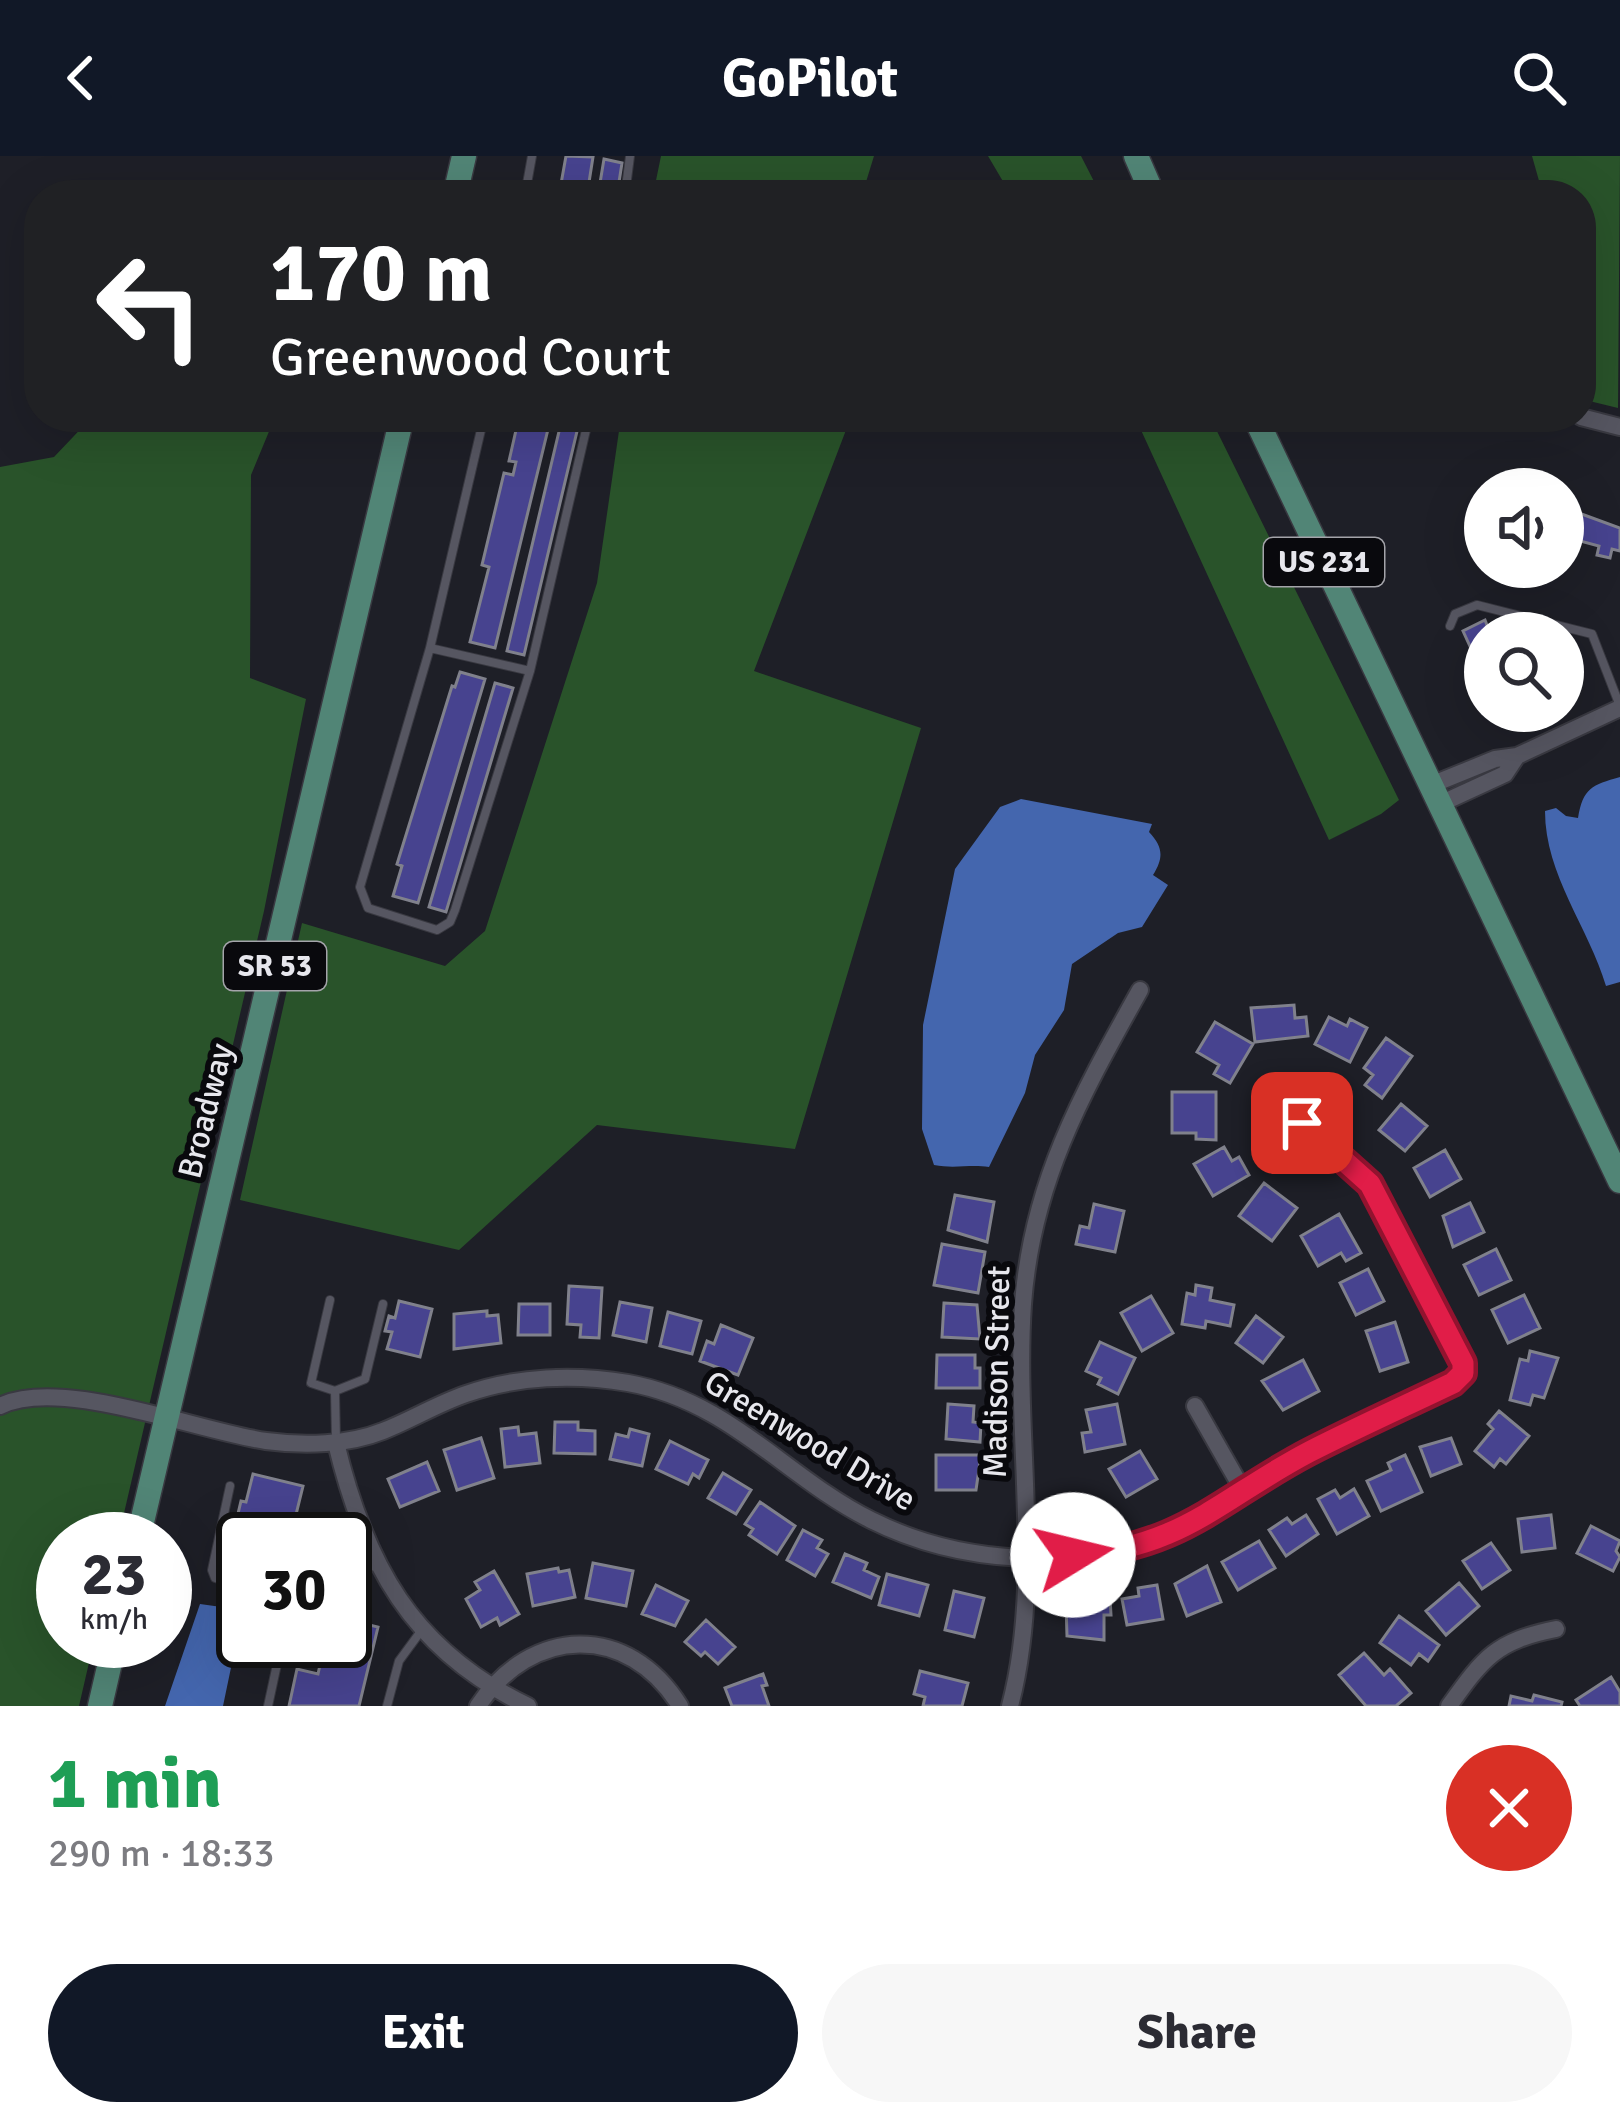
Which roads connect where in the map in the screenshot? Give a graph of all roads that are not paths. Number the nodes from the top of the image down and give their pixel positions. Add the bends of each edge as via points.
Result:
1 (398, 432) edge
2 (480, 432) edge
3 (586, 432) edge
4 (1262, 432) edge
5 (1450, 626) dead end
6 (430, 648) junction
7 (530, 671) junction
8 (1620, 707) edge
9 (1435, 795) junction
10 (1140, 990) dead end
11 (1302, 1123) dead end
12 (1620, 1180) edge
13 (330, 1300) dead end
14 (382, 1304) dead end
15 (335, 1391) junction
16 (0, 1406) edge
17 (1195, 1406) dead end
18 (166, 1420) junction
19 (335, 1443) junction
20 (230, 1486) dead end
21 (1244, 1492) junction
22 (144, 1512) edge
23 (224, 1512) edge
24 (1024, 1557) junction
25 (376, 1565) junction
26 (372, 1566) edge
27 (1556, 1629) dead end
28 (422, 1630) junction
29 (109, 1668) edge
30 (276, 1668) edge
31 (491, 1687) junction
32 (100, 1706) edge
33 (268, 1706) edge
34 (387, 1706) edge
35 (478, 1706) edge
36 (528, 1706) edge
37 (680, 1706) edge
38 (1010, 1706) edge
39 (1449, 1706) edge

1 - 18 main road, Broadway / SR 53
2 - 6 lane
3 - 7 lane
4 - 9 main road, US 231
5 - 8 lane via 1455,614 1477,605 1592,634
6 - 7 lane
6 - 7 lane via 360,887 368,908 437,930 451,922
8 - 9 street via 1496,759
9 - 12 main road, US 231
10 - 24 street, Madison Street via 1056,1151 1030,1250
11 - 21 street, Greenwood Drive via 1370,1184 1463,1373
13 - 15 lane via 311,1384
14 - 15 lane via 365,1379
15 - 19 lane
16 - 18 street, Greenwood Drive via 50,1395
17 - 21 street
18 - 19 street, Greenwood Drive via 266,1441
18 - 22 main road, Broadway / SR 53
19 - 24 street, Greenwood Drive via 507,1383 628,1383 703,1407 872,1520 953,1549
19 - 25 street
20 - 23 lane
21 - 24 street, Greenwood Drive via 1155,1540 1101,1554
24 - 38 street, Madison Street
25 - 26 lane
25 - 28 street
27 - 39 street via 1515,1637
28 - 31 street
28 - 34 lane via 399,1661
29 - 32 main road
30 - 33 lane
31 - 35 street
31 - 36 street
31 - 37 street via 519,1661 582,1645 641,1664

